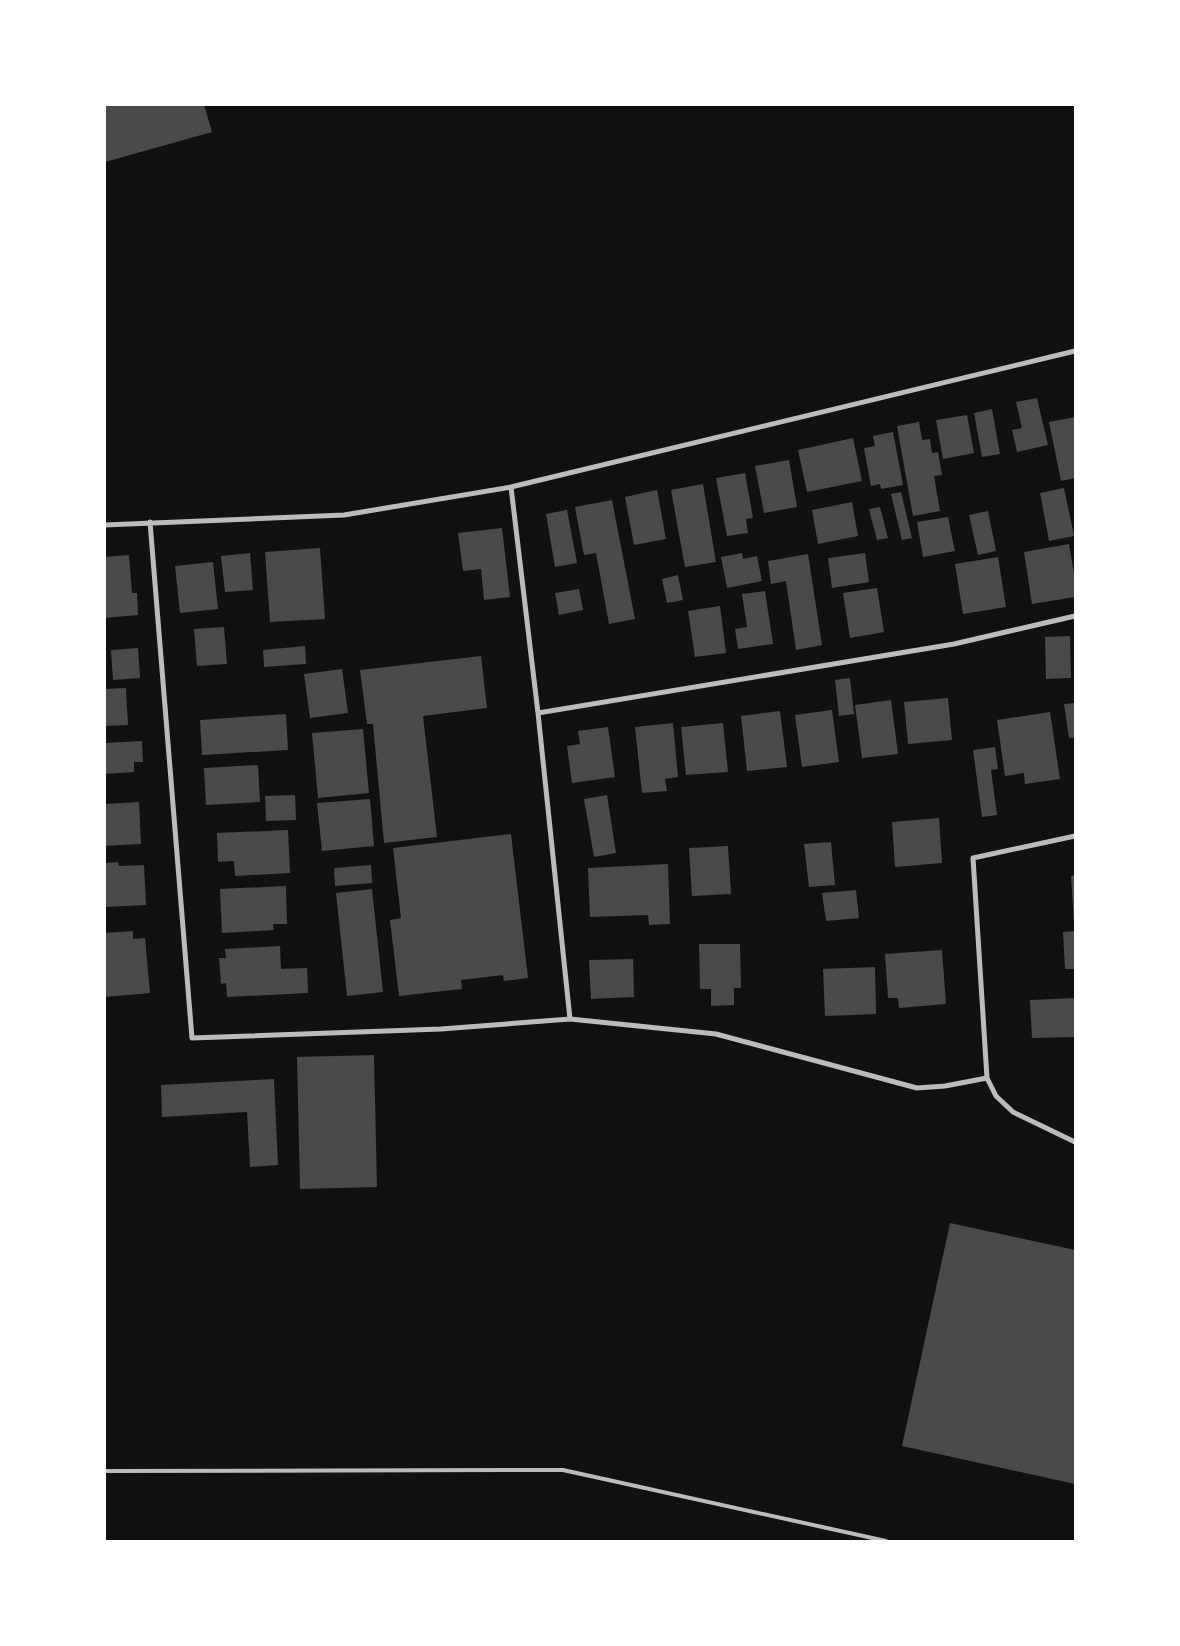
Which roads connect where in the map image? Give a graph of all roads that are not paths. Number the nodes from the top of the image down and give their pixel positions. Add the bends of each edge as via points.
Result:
1 (1075, 351) edge
2 (511, 487) junction
3 (150, 522) junction
4 (105, 525) edge
5 (1075, 616) edge
6 (538, 713) junction
7 (1075, 836) edge
8 (570, 1019) junction
9 (987, 1078) junction
10 (1075, 1142) edge
11 (105, 1471) edge
12 (886, 1541) edge

1 - 2 street
2 - 3 street via 344,515
2 - 6 street
3 - 4 street
3 - 8 street via 192,1038 442,1029
5 - 6 street via 954,644
6 - 8 street
7 - 9 street via 973,858
8 - 9 street via 716,1034 917,1088
9 - 10 street via 996,1096 1013,1112
11 - 12 lane via 563,1470

